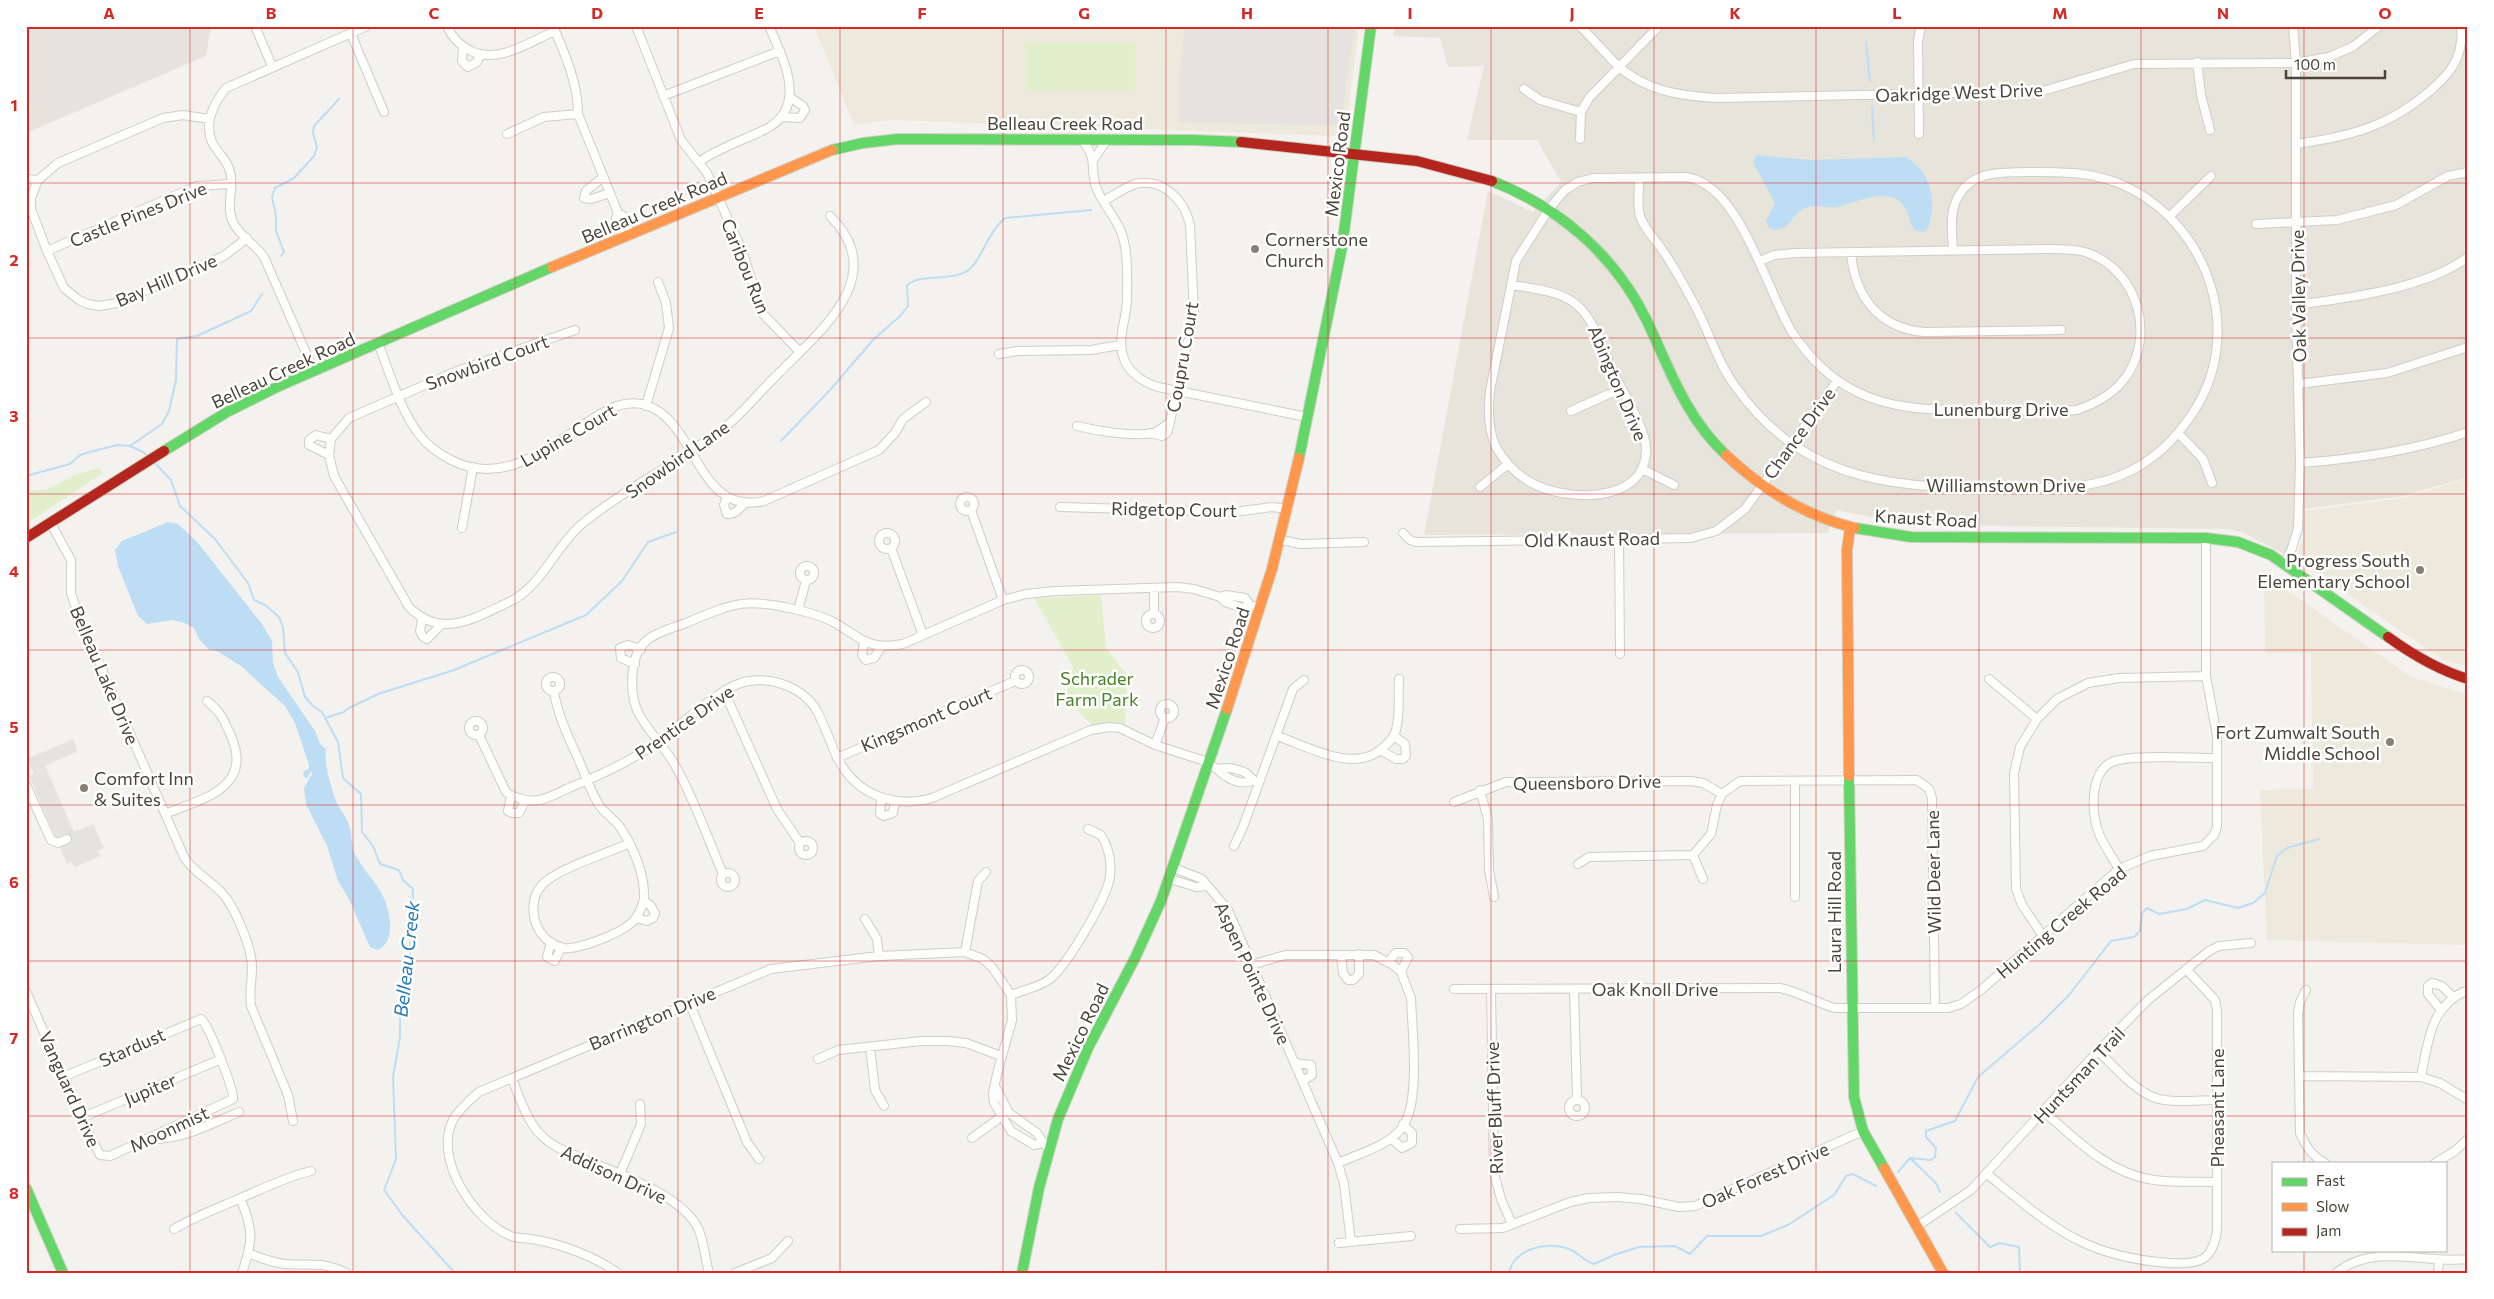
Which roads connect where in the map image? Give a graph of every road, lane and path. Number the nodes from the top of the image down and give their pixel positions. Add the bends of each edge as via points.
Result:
1 (255, 26) edge
2 (367, 26) edge
3 (447, 26) edge
4 (636, 26) edge
5 (769, 26) edge
6 (1370, 26) edge
7 (1580, 26) edge
8 (1659, 26) edge
9 (1921, 26) edge
10 (2293, 26) edge
11 (2379, 26) edge
12 (2461, 26) edge
13 (554, 28) edge
14 (351, 34) junction
15 (463, 47) junction
16 (780, 51) junction
17 (480, 55) junction
18 (2198, 62) junction
19 (2296, 63) junction
20 (272, 66) junction
21 (1619, 67) junction
22 (1524, 89) dead end
23 (1919, 94) junction
24 (663, 96) junction
25 (791, 98) junction
26 (384, 112) dead end
27 (1580, 112) junction
28 (578, 114) junction
29 (781, 117) junction
30 (210, 119) junction
31 (2210, 130) dead end
32 (506, 134) dead end
33 (1919, 134) dead end
34 (1580, 139) dead end
35 (1082, 140) junction
36 (1108, 140) junction
37 (2297, 144) junction
38 (1355, 153) junction
39 (1094, 159) junction
40 (700, 161) junction
41 (2468, 172) edge
42 (2211, 176) dead end
43 (603, 178) junction
44 (26, 179) edge
45 (1639, 179) junction
46 (38, 180) junction
47 (231, 184) junction
48 (610, 193) junction
49 (29, 194) edge
50 (718, 198) junction
51 (1104, 201) junction
52 (1549, 209) junction
53 (830, 216) dead end
54 (2170, 216) junction
55 (2297, 222) junction
56 (2256, 224) dead end
57 (627, 235) junction
58 (247, 238) junction
59 (1952, 250) junction
60 (47, 251) junction
61 (1850, 253) junction
62 (2468, 257) edge
63 (1760, 261) junction
64 (658, 282) dead end
65 (1511, 285) junction
66 (2296, 305) junction
67 (575, 330) dead end
68 (2061, 330) dead end
69 (378, 343) junction
70 (1120, 345) junction
71 (2468, 347) edge
72 (800, 352) junction
73 (999, 354) dead end
74 (314, 371) junction
75 (1837, 381) junction
76 (2299, 384) junction
77 (1620, 389) junction
78 (1178, 391) junction
79 (399, 396) junction
80 (926, 402) dead end
81 (646, 406) junction
82 (1571, 411) dead end
83 (1307, 417) junction
84 (1077, 426) dead end
85 (2468, 432) edge
86 (2179, 434) junction
87 (332, 439) junction
88 (1792, 444) junction
89 (690, 452) junction
90 (329, 455) junction
91 (2300, 463) junction
92 (1508, 464) junction
93 (472, 468) junction
94 (1642, 469) junction
95 (2212, 483) dead end
96 (1674, 485) dead end
97 (1762, 485) junction
98 (1480, 487) dead end
99 (727, 498) junction
100 (745, 503) junction
101 (1060, 507) dead end
102 (1288, 509) junction
103 (971, 510) dead end
104 (50, 522) junction
105 (462, 528) dead end
106 (1850, 528) junction
107 (1403, 533) dead end
108 (26, 538) edge
109 (2206, 538) junction
110 (1619, 539) junction
111 (1281, 540) junction
112 (1364, 542) dead end
113 (891, 548) dead end
114 (2284, 563) junction
115 (806, 581) dead end
116 (1154, 588) junction
117 (1002, 600) junction
118 (1260, 608) junction
119 (798, 610) junction
120 (1154, 614) dead end
121 (422, 620) junction
122 (441, 625) junction
123 (923, 635) junction
124 (864, 642) junction
125 (882, 646) junction
126 (641, 649) junction
127 (1620, 654) dead end
128 (635, 664) junction
129 (2206, 676) junction
130 (1399, 679) dead end
131 (1989, 679) dead end
132 (2468, 679) edge
133 (1304, 680) dead end
134 (1015, 681) dead end
135 (554, 692) dead end
136 (724, 692) junction
137 (207, 701) dead end
138 (1165, 718) dead end
139 (2037, 719) junction
140 (479, 735) dead end
141 (1277, 736) junction
142 (1394, 736) junction
143 (658, 742) junction
144 (1155, 746) junction
145 (1380, 750) junction
146 (837, 758) junction
147 (2216, 758) junction
148 (1213, 767) junction
149 (588, 780) junction
150 (1849, 780) junction
151 (1256, 782) junction
152 (1795, 782) junction
153 (26, 785) edge
154 (1480, 790) junction
155 (1722, 794) junction
156 (511, 795) junction
157 (881, 799) junction
158 (526, 800) junction
159 (895, 802) junction
160 (1454, 802) dead end
161 (165, 814) junction
162 (1088, 830) dead end
163 (67, 839) dead end
164 (800, 843) dead end
165 (628, 844) junction
166 (1234, 846) dead end
167 (1693, 856) junction
168 (1578, 864) dead end
169 (1174, 868) junction
170 (2119, 869) junction
171 (986, 872) dead end
172 (724, 874) dead end
173 (1170, 879) junction
174 (1703, 879) dead end
175 (1207, 886) junction
176 (1494, 896) dead end
177 (1794, 897) dead end
178 (644, 901) junction
179 (636, 918) junction
180 (865, 918) dead end
181 (2043, 936) junction
182 (551, 942) junction
183 (2251, 943) dead end
184 (561, 947) junction
185 (966, 952) junction
186 (1359, 954) junction
187 (1341, 955) junction
188 (879, 956) junction
189 (1388, 962) junction
190 (1252, 965) junction
191 (2186, 969) junction
192 (1401, 972) junction
193 (1454, 989) dead end
194 (1490, 989) junction
195 (1574, 989) junction
196 (2306, 990) dead end
197 (2468, 990) edge
198 (26, 991) edge
199 (1011, 995) junction
200 (2453, 997) junction
201 (689, 1002) junction
202 (1851, 1008) junction
203 (1934, 1008) junction
204 (2441, 1010) junction
205 (870, 1047) junction
206 (2098, 1051) junction
207 (1001, 1056) junction
208 (818, 1058) dead end
209 (219, 1060) junction
210 (1295, 1063) junction
211 (2299, 1076) junction
212 (63, 1077) junction
213 (2421, 1077) junction
214 (512, 1079) junction
215 (1303, 1080) junction
216 (995, 1086) junction
217 (1577, 1100) dead end
218 (2216, 1100) junction
219 (2468, 1100) edge
220 (640, 1104) dead end
221 (884, 1106) dead end
222 (239, 1112) dead end
223 (1008, 1112) junction
224 (2044, 1112) junction
225 (1001, 1117) junction
226 (81, 1118) junction
227 (293, 1120) dead end
228 (1403, 1124) junction
229 (1863, 1131) junction
230 (972, 1138) dead end
231 (1391, 1138) junction
232 (149, 1139) junction
233 (2468, 1139) edge
234 (1046, 1145) junction
235 (104, 1157) joint
236 (759, 1159) dead end
237 (2323, 1162) edge
238 (2438, 1162) edge
239 (1338, 1163) junction
240 (311, 1171) dead end
241 (620, 1174) junction
242 (1988, 1174) junction
243 (2216, 1182) junction
244 (26, 1188) edge
245 (240, 1198) junction
246 (1512, 1224) junction
247 (1916, 1227) junction
248 (174, 1229) dead end
249 (1460, 1229) dead end
250 (1411, 1236) dead end
251 (788, 1241) dead end
252 (1351, 1242) junction
253 (1339, 1244) dead end
254 (248, 1253) junction
255 (2468, 1259) edge
256 (2439, 1260) junction
257 (63, 1273) edge
258 (242, 1273) edge
259 (346, 1273) edge
260 (618, 1273) edge
261 (709, 1273) edge
262 (735, 1273) edge
263 (1022, 1273) edge
264 (1943, 1273) edge
265 (2336, 1273) edge
266 (2438, 1273) edge

1 - 20 street
2 - 14 street
3 - 15 street
4 - 24 street, Caribou Run
5 - 16 street
6 - 38 main road, Mexico Road
7 - 21 street, Oakridge West Drive
8 - 21 street
9 - 23 street via 1918,41
10 - 19 street, Oak Valley Drive
11 - 19 street, Oakridge West Drive via 2354,46 2329,57
12 - 37 street via 2462,46 2454,68 2410,108 2365,130 2339,138
13 - 17 street via 500,55
13 - 28 street via 570,68
14 - 20 street
14 - 26 street
15 - 17 street
15 - 17 street via 462,61 468,67 477,62
16 - 24 street
16 - 25 street via 788,74
18 - 19 street, Oakridge West Drive
18 - 23 street, Oakridge West Drive via 2134,64 2043,91
18 - 31 street via 2201,95
19 - 37 street, Oak Valley Drive
20 - 30 street via 226,88 217,99
21 - 23 street, Oakridge West Drive via 1654,88 1685,96
21 - 27 street via 1599,86
22 - 27 street via 1540,100
23 - 33 street
24 - 40 street, Caribou Run via 685,147
25 - 29 street
25 - 29 street via 803,106 803,115
27 - 34 street
28 - 32 street via 544,117
28 - 43 street
29 - 40 street via 765,129 725,145
30 - 46 street, Bay Hill Drive via 183,115 163,118 58,163
30 - 47 street via 212,142 228,167
35 - 36 main road, Belleau Creek Road
35 - 39 street
35 - 50 main road, Belleau Creek Road via 926,139 863,143 810,158
36 - 38 main road, Belleau Creek Road via 1211,140
36 - 39 street
37 - 55 street, Oak Valley Drive
38 - 52 main road, Knaust Road via 1461,169 1504,184
38 - 83 main road, Mexico Road via 1342,247
39 - 51 street via 1095,182
40 - 50 street, Caribou Run
41 - 55 street via 2448,176 2396,205 2337,220
42 - 54 street
43 - 48 street
43 - 48 street via 586,191 584,198
44 - 46 street
45 - 52 street, Lunenburg Drive via 1593,178 1578,182 1565,190
45 - 63 street, Lunenburg Drive via 1693,178 1711,187 1742,229
45 - 88 street, Williamstown Drive via 1642,222 1696,307 1720,364 1748,404
46 - 49 street, Bay Hill Drive
47 - 58 street via 230,214 233,223
47 - 60 street, Castle Pines Drive via 197,186
48 - 57 street via 618,213 616,218
49 - 60 street, Bay Hill Drive via 34,220
50 - 57 main road, Belleau Creek Road
50 - 72 street, Caribou Run via 742,250 762,313
51 - 70 street via 1123,240 1127,302
51 - 78 street, Coupru Court via 1137,184 1150,185 1176,196 1188,215 1194,313
52 - 65 street via 1516,261
52 - 97 main road, Knaust Road via 1591,243 1612,267 1642,311 1689,412 1726,455
53 - 72 street, Snowbird Lane via 851,243 853,276 843,305
54 - 59 street, Williamstown Drive via 2144,196 2103,178 2066,172 1993,173 1978,176 1960,193 1952,216
54 - 86 street, Williamstown Drive via 2198,252 2208,275 2218,321 2212,377 2200,404
55 - 56 street
55 - 66 street, Oak Valley Drive
57 - 69 main road, Belleau Creek Road
58 - 60 street, Bay Hill Drive via 224,256 107,305 88,304 70,294 59,280
58 - 74 street via 264,256
59 - 61 street, Lunenburg Drive
59 - 75 street, Lunenburg Drive via 2067,249 2085,252 2102,260 2129,286 2140,315 2138,349 2122,382 2095,403 2077,410 2054,411 1898,406 1857,392
61 - 63 street, Lunenburg Drive via 1795,253 1774,255
61 - 68 street via 1862,295 1880,314 1909,330
62 - 66 street via 2439,273 2375,293
63 - 75 street, Lunenburg Drive via 1792,331 1816,362
64 - 81 street via 666,304 668,328
65 - 77 street, Abington Drive via 1547,290 1577,304 1592,320
65 - 92 street via 1488,408 1495,445
66 - 76 street, Oak Valley Drive
67 - 79 street, Snowbird Court via 457,371
69 - 74 main road, Belleau Creek Road
69 - 79 street, Lupine Court
70 - 73 street via 1091,350
70 - 78 street via 1129,368 1138,378
71 - 76 street via 2387,373
72 - 89 street, Snowbird Lane via 731,422
74 - 104 main road, Belleau Creek Road via 227,412
75 - 88 street, Chance Drive
76 - 91 street, Oak Valley Drive
77 - 82 street
77 - 94 street, Abington Drive via 1646,446
78 - 83 street
78 - 84 street, Coupru Court via 1170,422 1158,431 1097,430
79 - 87 street, Snowbird Lane via 349,418
79 - 93 street, Lupine Court via 413,426 430,447
80 - 100 street via 903,419 887,443 866,457 764,501
81 - 89 street via 666,419
81 - 93 street, Lupine Court via 632,404 608,408 525,462 489,470
83 - 102 main road, Mexico Road
85 - 91 street via 2412,449
86 - 88 street, Williamstown Drive via 2148,462 2123,475 2089,486 2065,488 1897,484 1845,471
86 - 95 street via 2203,459
87 - 90 street, Snowbird Lane
87 - 90 street via 316,434 309,440 310,445
88 - 97 street, Chance Drive
89 - 99 street via 715,488
89 - 122 street, Snowbird Lane via 584,522 520,596 462,622
90 - 121 street, Snowbird Lane via 334,476 409,607
91 - 114 street, Oak Valley Drive via 2298,530
92 - 94 street via 1530,482 1564,494 1614,492 1634,481
92 - 98 street
93 - 105 street
94 - 96 street
97 - 106 main road, Knaust Road via 1802,510
97 - 110 street, Old Knaust Road via 1745,509 1716,531 1691,538
99 - 100 street
99 - 100 street via 724,505 727,514 731,515
101 - 102 street, Ridgetop Court via 1235,512 1272,507
102 - 111 main road, Mexico Road
103 - 117 street
104 - 108 main road, Belleau Creek Road
104 - 161 street, Belleau Lake Drive via 71,560 71,593 79,618
106 - 109 main road, Knaust Road via 1911,537
106 - 150 main road, Laura Hill Road via 1847,550
107 - 110 street, Old Knaust Road via 1416,542
109 - 114 main road, Knaust Road via 2246,544
109 - 129 street, Hunting Creek Road
110 - 127 street
111 - 112 street via 1301,544
111 - 118 main road, Mexico Road
113 - 123 street
114 - 132 main road, Knaust Road via 2418,658 2447,673
115 - 119 street
116 - 117 street via 1039,591
116 - 118 street via 1194,589 1220,597 1226,594 1245,598 1250,605
116 - 120 street
117 - 123 street
118 - 148 main road, Mexico Road
119 - 124 street via 837,624
119 - 126 street via 740,602 654,636
121 - 122 street, Snowbird Lane
121 - 122 street, Snowbird Lane via 420,630 427,639
123 - 125 street via 903,644
124 - 125 street
124 - 125 street via 862,655 866,660 874,658
126 - 128 street
126 - 128 street via 628,645 620,648 621,658
128 - 143 street via 636,706
129 - 139 street via 2088,682 2057,699
129 - 147 street, Hunting Creek Road via 2217,736
130 - 142 street via 1398,724
131 - 139 street
133 - 141 street via 1293,689
134 - 146 street, Kingsmont Court
135 - 149 street via 558,711
136 - 143 street, Prentice Drive
136 - 146 street, Prentice Drive via 748,681 767,680 789,687 817,710
136 - 164 street via 777,809
137 - 161 street via 220,712 234,743 237,758 234,773 217,793
138 - 144 street
139 - 181 street via 2020,747 2014,773 2015,862 2018,897
140 - 156 street, Prentice Drive via 496,774
141 - 145 street via 1344,759 1363,759
141 - 151 street
142 - 145 street
142 - 145 street via 1405,744 1406,756 1396,758
143 - 149 street, Prentice Drive via 634,758
143 - 172 street via 676,767
144 - 148 street, Prentice Drive
144 - 159 street, Prentice Drive via 1120,728 1090,730 932,798 919,802
146 - 157 street, Prentice Drive via 859,785
147 - 170 street, Hunting Creek Road via 2217,827 2210,842 2190,850 2150,856
147 - 170 street via 2122,758 2105,766 2096,784 2096,820
148 - 151 street, Prentice Drive via 1226,767 1247,774
148 - 169 main road, Mexico Road
149 - 158 street, Prentice Drive via 538,800
149 - 165 street via 599,805 621,829
150 - 152 street
150 - 202 main road, Laura Hill Road
150 - 203 street, Wild Deer Lane via 1910,779 1923,783 1929,789 1932,798
151 - 166 street
152 - 155 street via 1740,781
152 - 177 street
153 - 163 street via 51,840 58,843
154 - 155 street, Queensboro Drive via 1506,782 1691,781
154 - 160 street, Queensboro Drive
154 - 176 street via 1488,819 1489,870
155 - 167 street via 1711,834
156 - 158 street, Prentice Drive
156 - 158 street, Prentice Drive via 508,811 512,814 519,813
157 - 159 street, Prentice Drive
157 - 159 street via 880,814 884,816 893,813
161 - 227 street, Belleau Lake Drive via 187,862 199,876 222,893 249,946 251,1006 288,1095
162 - 199 street via 1101,835 1110,854 1110,877 1100,903 1071,955 1050,979
165 - 178 street via 642,874
165 - 182 street via 556,875 537,892 533,912 536,925
167 - 168 street via 1589,857
167 - 174 street
169 - 173 main road, Mexico Road
169 - 175 street, Aspen Pointe Drive via 1202,879
170 - 181 street, Hunting Creek Road
171 - 185 street via 978,882
173 - 175 street, Aspen Pointe Drive via 1196,888
173 - 234 main road, Mexico Road via 1135,958 1072,1082
175 - 190 street, Aspen Pointe Drive via 1228,910
178 - 179 street
178 - 179 street via 653,908 653,918 648,921
179 - 184 street via 622,929 586,944
180 - 188 street via 877,939
181 - 203 street, Hunting Creek Road via 1961,1004
182 - 184 street
182 - 184 street via 547,951 551,961 558,958
183 - 191 street, Huntsman Trail via 2219,946
185 - 188 street, Barrington Drive
185 - 199 street via 992,967
186 - 187 street
186 - 187 street via 1359,974 1353,980 1345,977
186 - 189 street via 1374,955
187 - 190 street via 1285,955
188 - 201 street, Barrington Drive via 771,968
189 - 192 street
189 - 192 street via 1396,953 1404,953 1408,958
190 - 210 street, Aspen Pointe Drive
191 - 206 street, Huntsman Trail via 2148,1000
191 - 218 street, Pheasant Lane via 2215,1000
192 - 228 street via 1411,998 1413,1083 1412,1099
193 - 194 street, Oak Knoll Drive
194 - 195 street, Oak Knoll Drive
194 - 246 street, River Bluff Drive via 1494,1173
195 - 202 street, Oak Knoll Drive via 1780,988 1793,990 1823,1005
195 - 217 street
196 - 211 street via 2298,1014
197 - 200 street
198 - 212 street, Vanguard Drive
199 - 207 street via 1012,1020
200 - 204 street
200 - 204 street via 2439,984 2428,986 2428,994
201 - 214 street, Barrington Drive
201 - 236 street via 746,1142
202 - 203 street, Hunting Creek Road
202 - 229 main road, Laura Hill Road via 1852,1084
204 - 213 street via 2430,1031
205 - 207 street via 948,1041
205 - 208 street via 838,1050
205 - 221 street via 874,1090
206 - 218 street via 2153,1097
206 - 224 street, Huntsman Trail
207 - 216 street
209 - 212 street, Stardust via 210,1030 201,1019
209 - 226 street, Jupiter
209 - 232 street, Moonmist via 232,1086 233,1099
210 - 215 street, Aspen Pointe Drive
210 - 215 street, Aspen Pointe Drive via 1312,1067 1312,1075
211 - 213 street
211 - 237 street via 2300,1134 2312,1155
212 - 226 street, Vanguard Drive
213 - 219 street via 2447,1086
214 - 241 street, Addison Drive via 527,1114 541,1135 556,1147
214 - 260 street, Barrington Drive via 479,1092 466,1102 453,1121 448,1145 452,1171 469,1200 488,1223 512,1236 565,1248 605,1264
215 - 239 street, Aspen Pointe Drive
216 - 223 street
216 - 225 street via 994,1104
218 - 243 street, Pheasant Lane
220 - 241 street via 641,1124
222 - 232 street via 172,1140
223 - 225 street
223 - 234 street via 1037,1133
224 - 242 street, Huntsman Trail
224 - 243 street via 2081,1145 2111,1166 2128,1173 2156,1181
225 - 230 street
225 - 234 street via 1011,1131 1026,1142 1034,1146
226 - 235 street, Vanguard Drive via 96,1150
228 - 231 street
228 - 231 street via 1412,1133 1412,1143 1402,1148
229 - 246 street, Oak Forest Drive via 1695,1206 1679,1207 1616,1197 1589,1198
229 - 247 main road, Laura Hill Road
231 - 239 street
232 - 235 street, Moonmist
233 - 238 street
234 - 263 main road, Mexico Road
239 - 252 street, Aspen Pointe Drive via 1344,1184
240 - 245 street via 292,1175
241 - 261 street, Addison Drive via 671,1200 687,1214 698,1229
242 - 243 street, Pheasant Lane via 2072,1238 2100,1251 2140,1261 2177,1263 2208,1257 2215,1246
242 - 247 street, Huntsman Trail via 1961,1199
244 - 257 main road
245 - 248 street
245 - 254 street via 252,1232
246 - 249 street, Oak Forest Drive via 1494,1229
247 - 264 main road, Laura Hill Road
250 - 252 street
251 - 262 street via 772,1258
252 - 253 street
254 - 258 street
254 - 259 street via 274,1262 332,1266
255 - 256 street
256 - 265 street via 2381,1256 2351,1263
256 - 266 street

